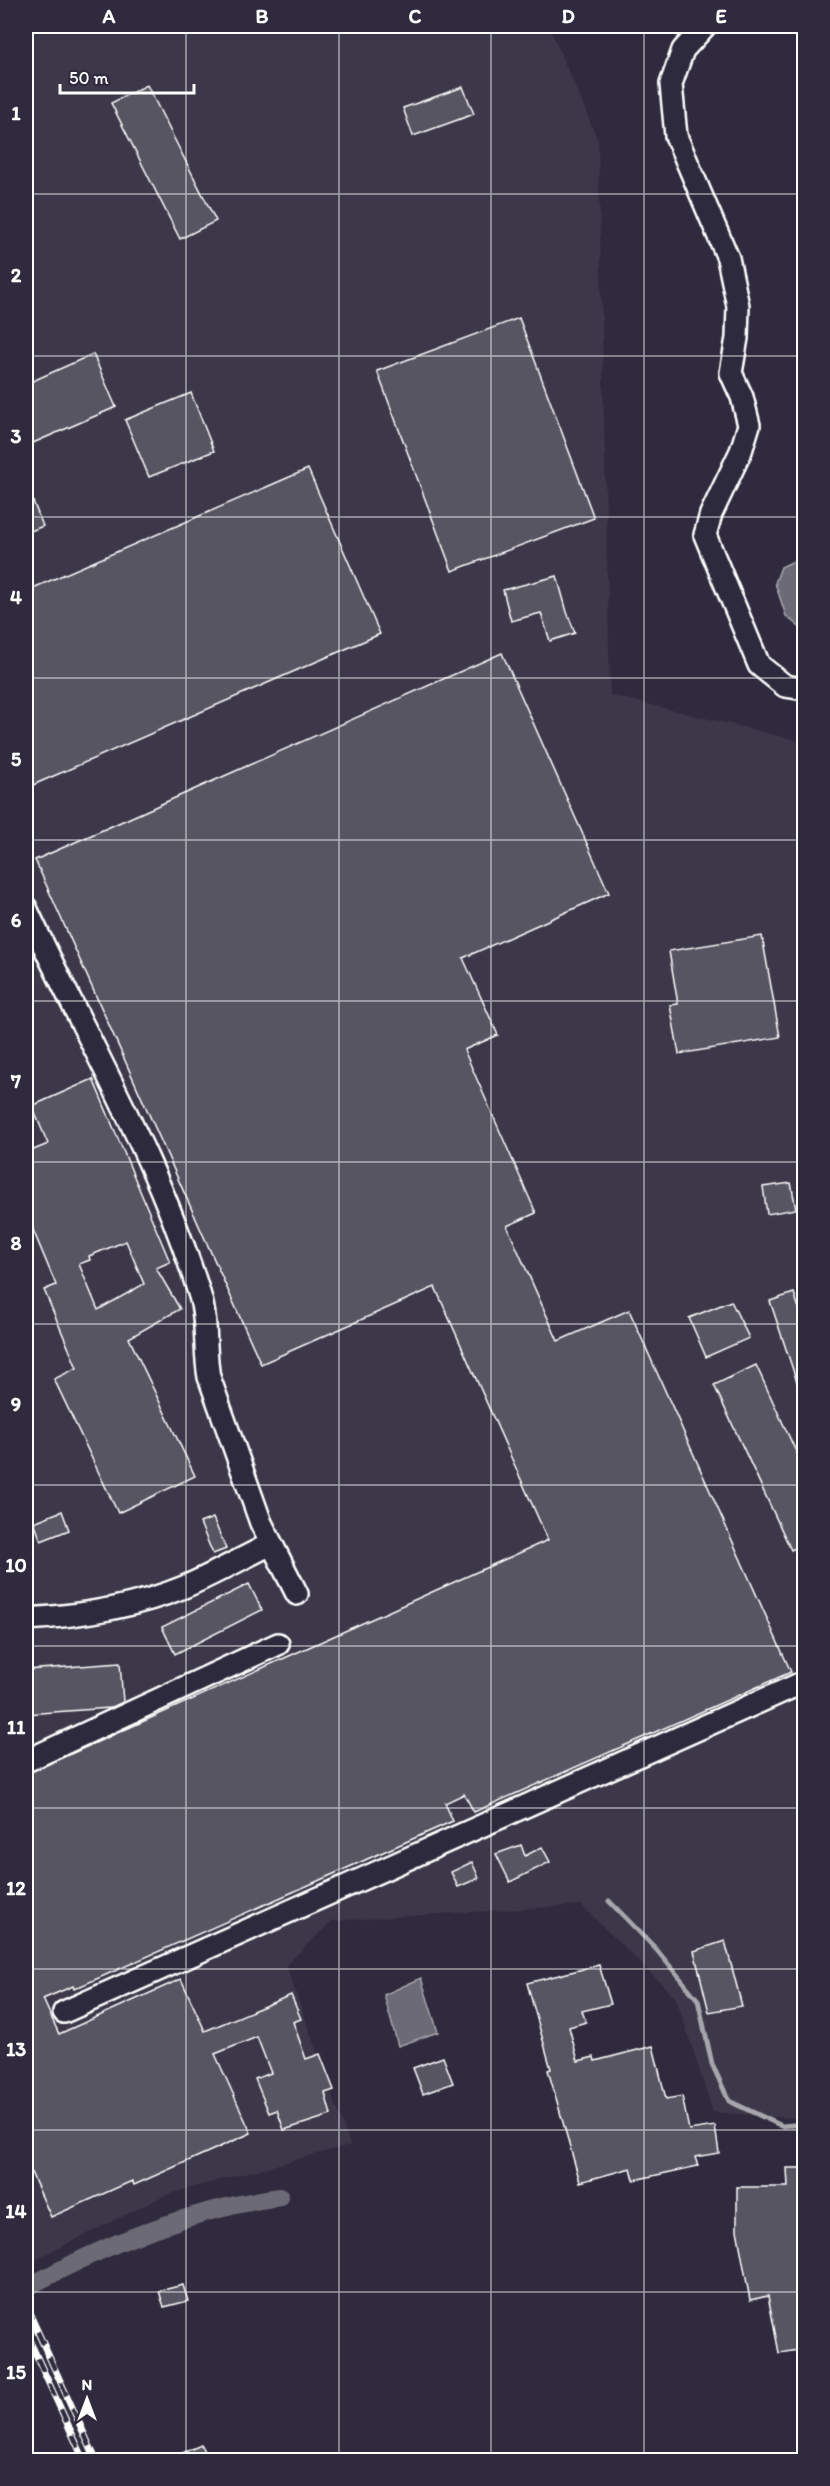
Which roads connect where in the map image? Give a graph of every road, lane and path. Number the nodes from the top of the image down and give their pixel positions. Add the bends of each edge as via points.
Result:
1 (705, 26) edge
2 (804, 690) edge
3 (26, 909) edge
4 (271, 1544) junction
5 (297, 1594) dead end
6 (26, 1619) edge
7 (278, 1644) dead end
8 (802, 1687) edge
9 (26, 1761) edge
10 (64, 2012) dead end

1 - 2 street via 683,50 671,84 676,136 728,258 738,306 731,373 749,425 705,535 759,665 785,686
3 - 4 street via 136,1131 178,1235 201,1298 209,1377
4 - 5 street
4 - 6 street via 183,1587 130,1605 89,1614
7 - 9 street
8 - 10 street

